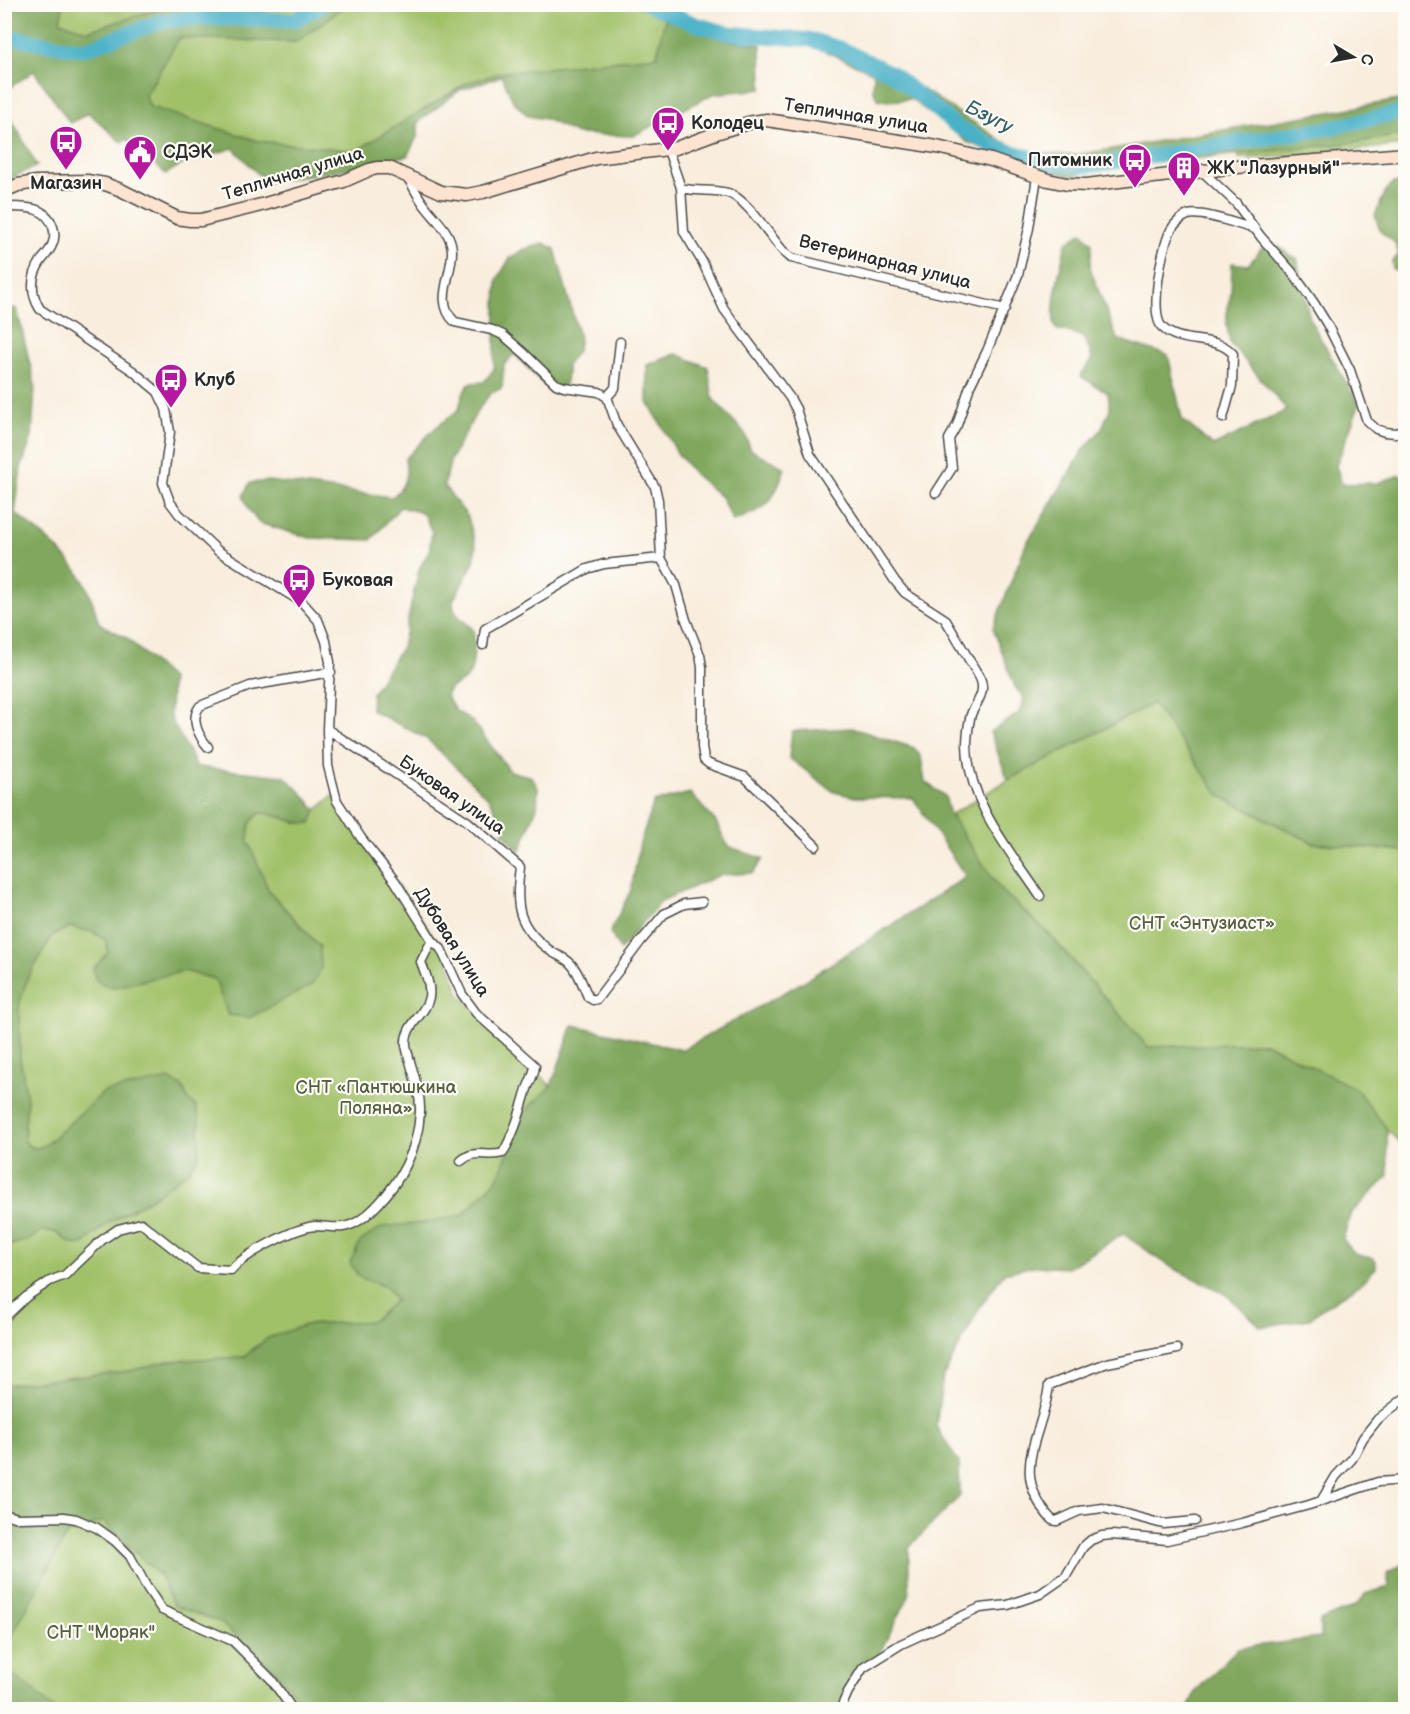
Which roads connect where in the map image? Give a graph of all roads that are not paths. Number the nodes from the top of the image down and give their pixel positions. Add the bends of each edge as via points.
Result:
1 (668, 150) junction
2 (1406, 154) edge
3 (1202, 171) junction
4 (1037, 177) junction
5 (408, 178) junction
6 (681, 188) junction
7 (4, 191) edge
8 (4, 207) edge
9 (1255, 229) junction
10 (1005, 309) junction
11 (620, 342) dead end
12 (607, 398) junction
13 (1223, 418) dead end
14 (1405, 431) edge
15 (936, 494) dead end
16 (661, 558) junction
17 (483, 645) dead end
18 (331, 672) junction
19 (327, 729) junction
20 (208, 747) dead end
21 (816, 846) dead end
22 (1040, 896) dead end
23 (702, 902) dead end
24 (432, 940) junction
25 (461, 1161) dead end
26 (4, 1318) edge
27 (1177, 1348) dead end
28 (1406, 1397) edge
29 (1406, 1480) edge
30 (1321, 1501) junction
31 (4, 1514) edge
32 (1195, 1521) dead end
33 (293, 1710) edge
34 (840, 1710) edge

1 - 4 street, Тепличная улица via 752,122 782,121 937,147 991,160
1 - 5 street, Тепличная улица via 596,158 467,195 441,192
1 - 6 street
2 - 3 street, Тепличная улица
3 - 4 street, Тепличная улица via 1086,185
3 - 9 street via 1236,203
4 - 10 street via 1018,275
5 - 7 street, Тепличная улица via 389,168 369,170 344,181 201,220 177,218 113,187 87,181 36,182
5 - 12 street via 448,234 452,258 444,293 451,318 503,335 560,386 599,392
6 - 10 street, Ветеринарная улица via 737,196 791,258
6 - 22 street via 684,232 724,309 796,409 810,454 895,581 905,593 945,619 980,678 983,687 972,712 967,744 972,783 998,834
8 - 18 street via 30,207 51,220 52,246 39,264 32,285 40,309 133,371 163,399 170,432 163,483 170,502 218,551 309,608 322,630
9 - 13 street via 1189,215 1170,231 1161,264 1156,296 1160,324 1167,332 1224,346 1233,354 1232,386
9 - 14 street via 1292,272 1327,324 1350,370 1367,421 1385,432
10 - 15 street via 950,440 952,468
11 - 12 street via 615,388
12 - 16 street via 617,425 655,487
16 - 17 street via 587,569 485,630
16 - 21 street via 676,585 700,655 704,760 745,777
18 - 19 street
18 - 20 street via 250,686 200,706 195,721
19 - 23 street, Буковая улица via 467,821 519,867 521,921 550,951 574,966 593,1000 664,914 684,904
19 - 24 street, Дубовая улица via 328,766 337,801
24 - 25 street, Дубовая улица via 476,1013 535,1066 503,1153 472,1154
24 - 26 street, Дубовая улица via 420,962 428,981 429,998 406,1035 420,1098 416,1139 406,1166 373,1211 344,1227 314,1226 289,1234 239,1261 231,1270 198,1268 141,1223 118,1229 65,1275 50,1281
27 - 32 street via 1107,1363 1049,1385 1029,1470 1031,1487 1052,1520 1103,1508 1163,1524
28 - 30 street via 1363,1437
29 - 30 street via 1378,1482
30 - 34 street via 1167,1540 1112,1535 1090,1540 1066,1576 1040,1594 1008,1605 980,1608 901,1644 864,1668
31 - 33 street via 18,1518 70,1518 97,1528 130,1556 162,1610 233,1641 272,1679

